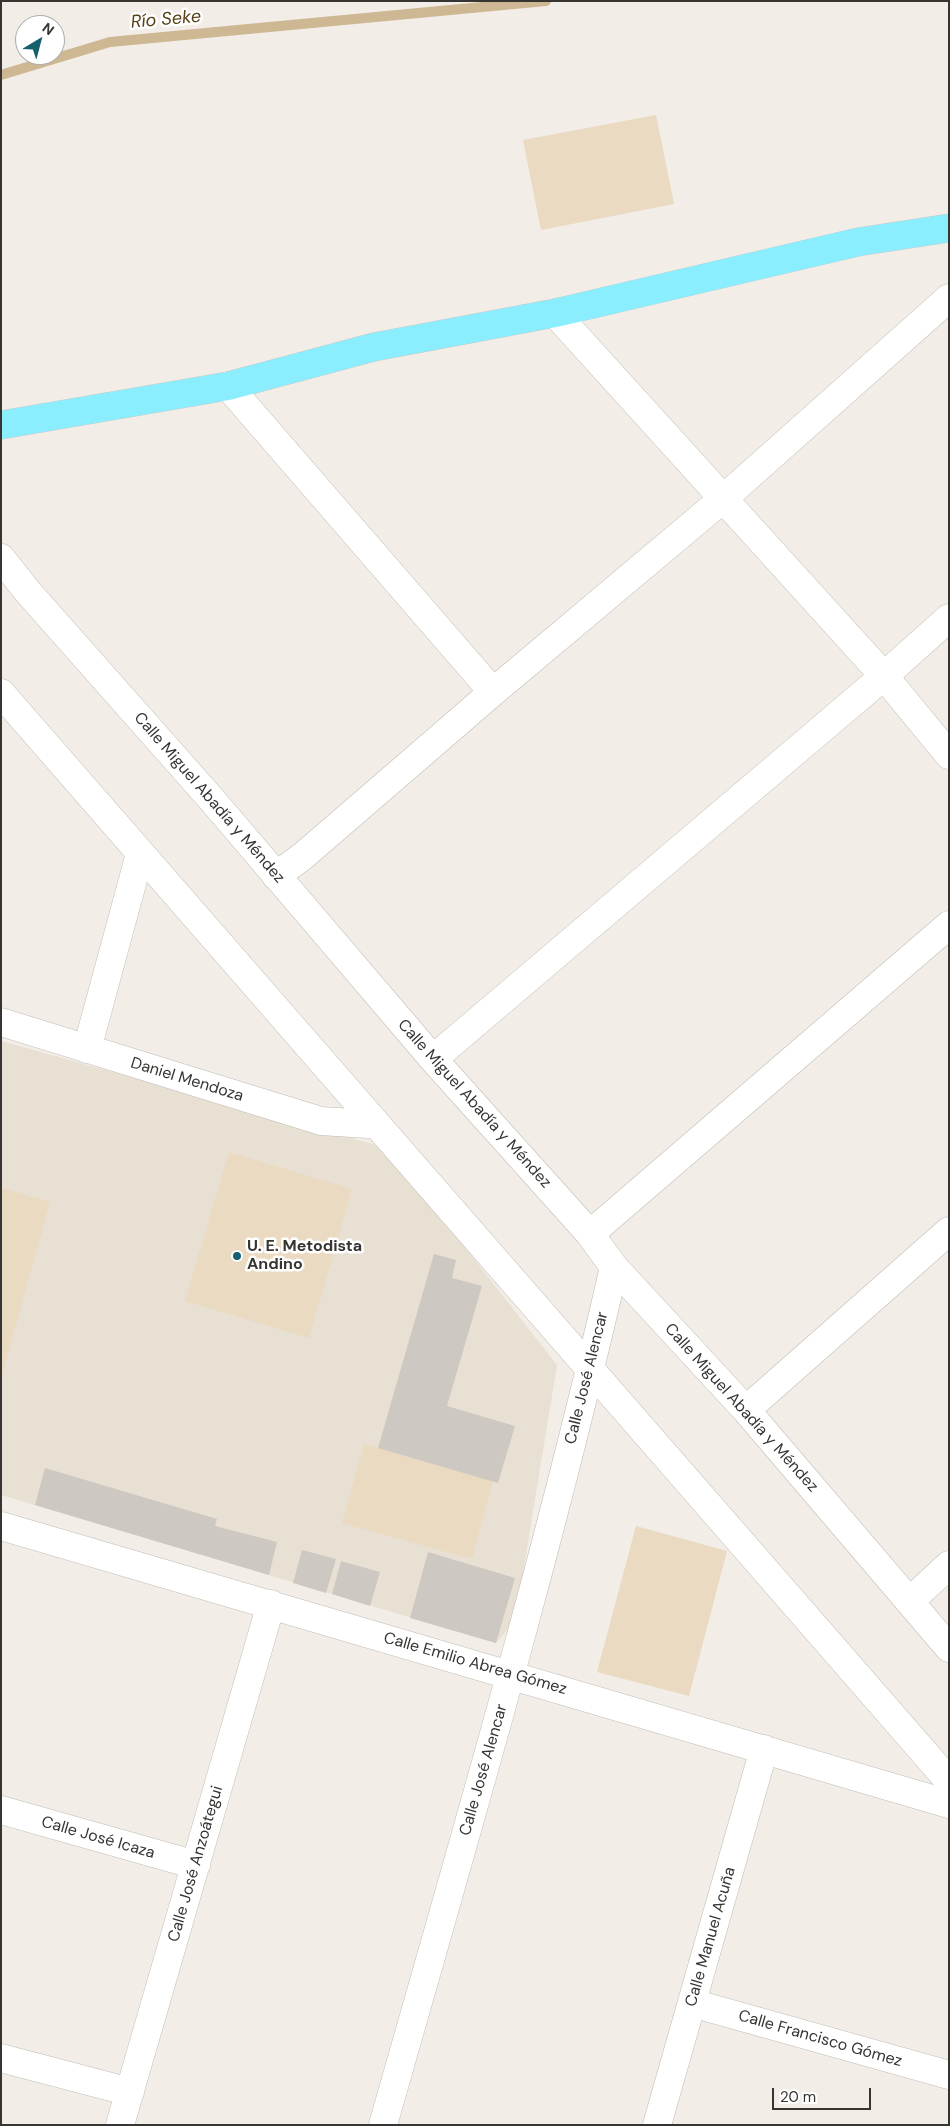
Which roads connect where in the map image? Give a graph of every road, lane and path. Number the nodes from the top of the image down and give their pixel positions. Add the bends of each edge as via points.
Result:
1 (949, 228) edge
2 (949, 298) edge
3 (555, 312) junction
4 (228, 386) junction
5 (1, 424) edge
6 (724, 498) junction
7 (1, 558) edge
8 (949, 618) edge
9 (884, 676) junction
10 (493, 692) junction
11 (1, 694) edge
12 (949, 755) edge
13 (140, 854) junction
14 (276, 876) junction
15 (949, 925) edge
16 (1, 1022) edge
17 (87, 1049) junction
18 (433, 1059) junction
19 (375, 1122) junction
20 (949, 1232) edge
21 (590, 1234) junction
22 (614, 1267) junction
23 (590, 1370) junction
24 (746, 1410) junction
25 (1, 1526) edge
26 (949, 1565) edge
27 (910, 1602) junction
28 (271, 1604) junction
29 (949, 1648) edge
30 (511, 1674) junction
31 (764, 1749) junction
32 (949, 1781) edge
33 (949, 1804) edge
34 (1, 1810) edge
35 (196, 1865) junction
36 (692, 2003) junction
37 (1, 2058) edge
38 (949, 2075) edge
39 (130, 2092) junction
40 (120, 2125) edge
41 (383, 2125) edge
42 (658, 2125) edge

1 - 3 main road via 858,242
2 - 6 street
3 - 4 main road via 374,348
3 - 6 street
4 - 5 main road
4 - 10 street
6 - 9 street
6 - 10 street
7 - 14 street, Calle Miguel Abadía y Méndez
8 - 9 street
9 - 12 street
9 - 18 street
10 - 14 street via 311,850
11 - 13 street
13 - 17 street
13 - 19 street
14 - 18 street, Calle Miguel Abadía y Méndez
15 - 21 street
16 - 17 street, Daniel Mendoza
17 - 19 street, Daniel Mendoza via 322,1121
18 - 21 street, Calle Miguel Abadía y Méndez
19 - 23 street
20 - 24 street
21 - 22 street, Calle Miguel Abadía y Méndez
22 - 23 street, Calle José Alencar
22 - 24 street, Calle Miguel Abadía y Méndez
23 - 30 street, Calle José Alencar
23 - 32 street
24 - 27 street, Calle Miguel Abadía y Méndez
25 - 28 street, Calle Emilio Abrea Gómez
26 - 27 street
27 - 29 street, Calle Miguel Abadía y Méndez
28 - 30 street, Calle Emilio Abrea Gómez
28 - 35 street, Calle José Anzoátegui
30 - 31 street, Calle Emilio Abrea Gómez
30 - 41 street, Calle José Alencar
31 - 33 street, Calle Emilio Abrea Gómez
31 - 36 street, Calle Manuel Acuña
34 - 35 street, Calle José Icaza
35 - 39 street, Calle José Anzoátegui
36 - 38 street, Calle Francisco Gómez
36 - 42 street, Calle Manuel Acuña
37 - 39 street
39 - 40 street, Calle José Anzoátegui

